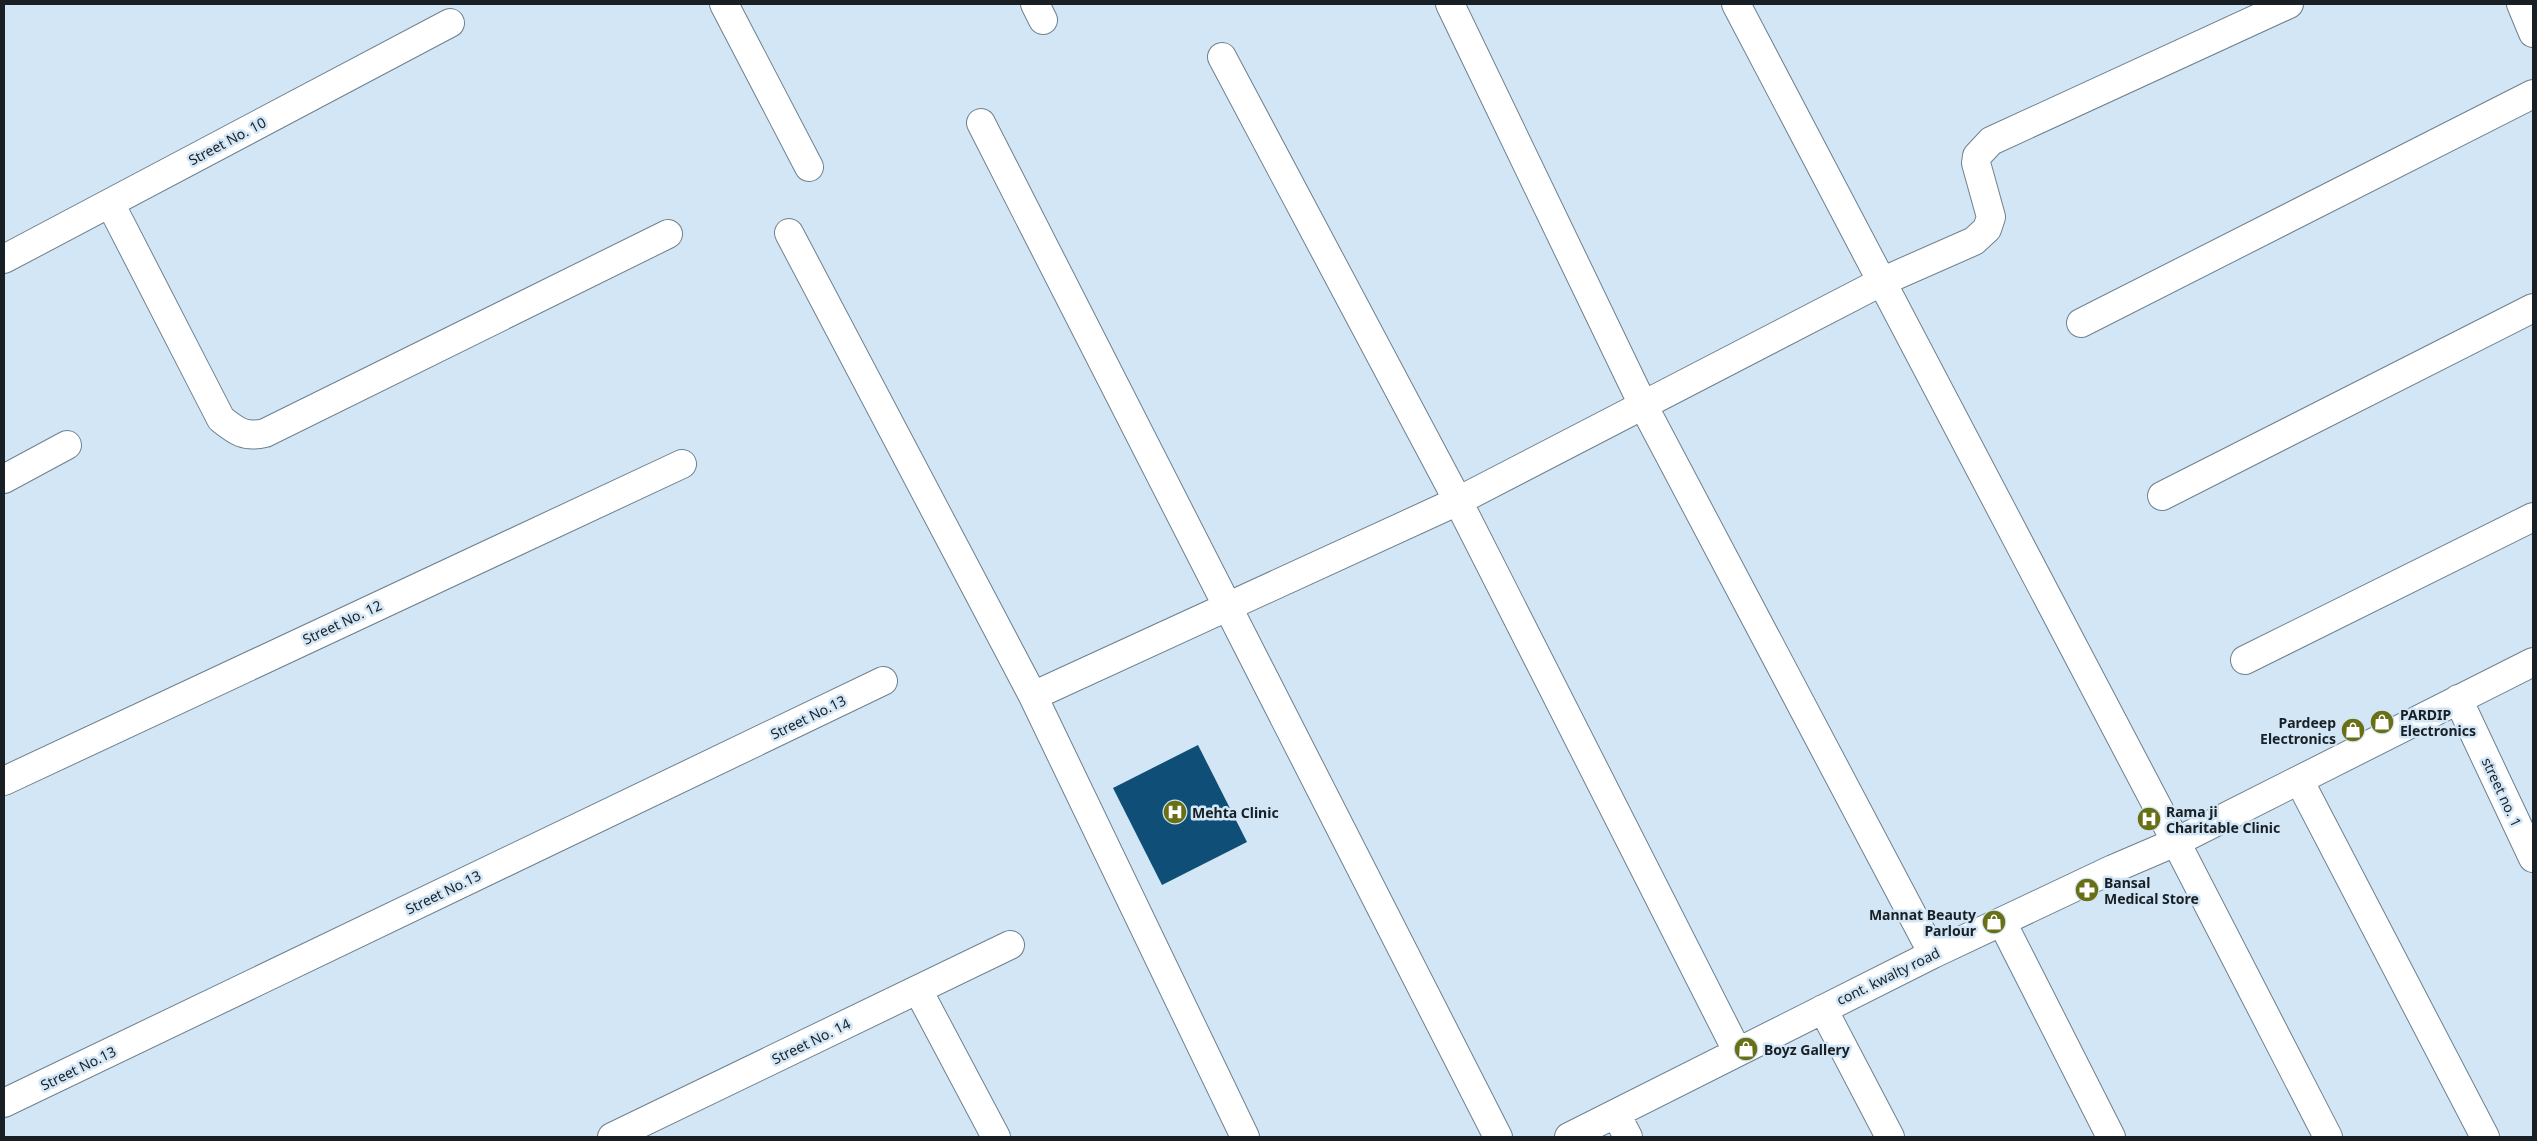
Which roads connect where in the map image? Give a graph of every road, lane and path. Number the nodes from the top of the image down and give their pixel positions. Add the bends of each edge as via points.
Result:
1 (724, 4) edge
2 (1450, 4) edge
3 (1736, 4) edge
4 (2289, 4) edge
5 (2521, 4) edge
6 (450, 24) dead end
7 (2533, 33) edge
8 (1222, 56) dead end
9 (2533, 94) edge
10 (981, 123) dead end
11 (809, 167) dead end
12 (110, 203) junction
13 (789, 233) dead end
14 (668, 234) dead end
15 (4, 259) edge
16 (1881, 282) junction
17 (2533, 308) edge
18 (2081, 323) dead end
19 (1643, 405) junction
20 (67, 445) dead end
21 (682, 464) dead end
22 (4, 479) edge
23 (2162, 496) dead end
24 (1458, 501) junction
25 (2533, 517) edge
26 (1228, 608) junction
27 (2246, 660) dead end
28 (2533, 662) edge
29 (883, 681) dead end
30 (1033, 696) junction
31 (2458, 699) junction
32 (2299, 780) junction
33 (4, 781) edge
34 (2176, 842) junction
35 (2533, 858) edge
36 (2002, 922) junction
37 (1010, 945) dead end
38 (1933, 954) junction
39 (918, 990) junction
40 (1823, 1009) junction
41 (1737, 1051) junction
42 (4, 1103) edge
43 (1622, 1126) edge
44 (612, 1137) edge
45 (996, 1137) edge
46 (1244, 1137) edge
47 (1498, 1137) edge
48 (1569, 1137) edge
49 (1890, 1137) edge
50 (2111, 1137) edge
51 (2328, 1137) edge
52 (2485, 1137) edge

1 - 11 street
2 - 19 street
3 - 16 street
4 - 16 street via 1991,142 1976,163 1990,208 1987,229 1974,240
5 - 7 street
6 - 12 street, Street No. 10
8 - 24 street
9 - 18 street
10 - 26 street
12 - 14 street via 221,419 243,435 254,436
12 - 15 street, Street No. 10
13 - 30 street
16 - 19 street
16 - 34 street
17 - 23 street
19 - 24 street
19 - 38 street
20 - 22 street
21 - 33 street, Street No. 12
24 - 26 street
24 - 41 street
25 - 27 street
26 - 30 street
26 - 47 street
28 - 31 street, cont. kwalty road
29 - 42 street, Street No.13
30 - 46 street
31 - 32 street, cont. kwalty road
31 - 35 street, street no. 1
32 - 34 street, cont. kwalty road
32 - 52 street
34 - 36 street, cont. kwalty road
34 - 51 street
36 - 38 street, cont. kwalty road
36 - 50 street
37 - 39 street, Street No. 14
38 - 40 street, cont. kwalty road
39 - 44 street, Street No. 14
39 - 45 street
40 - 41 street, cont. kwalty road
40 - 49 street
41 - 43 street, cont. kwalty road
43 - 48 street, cont. kwalty road

